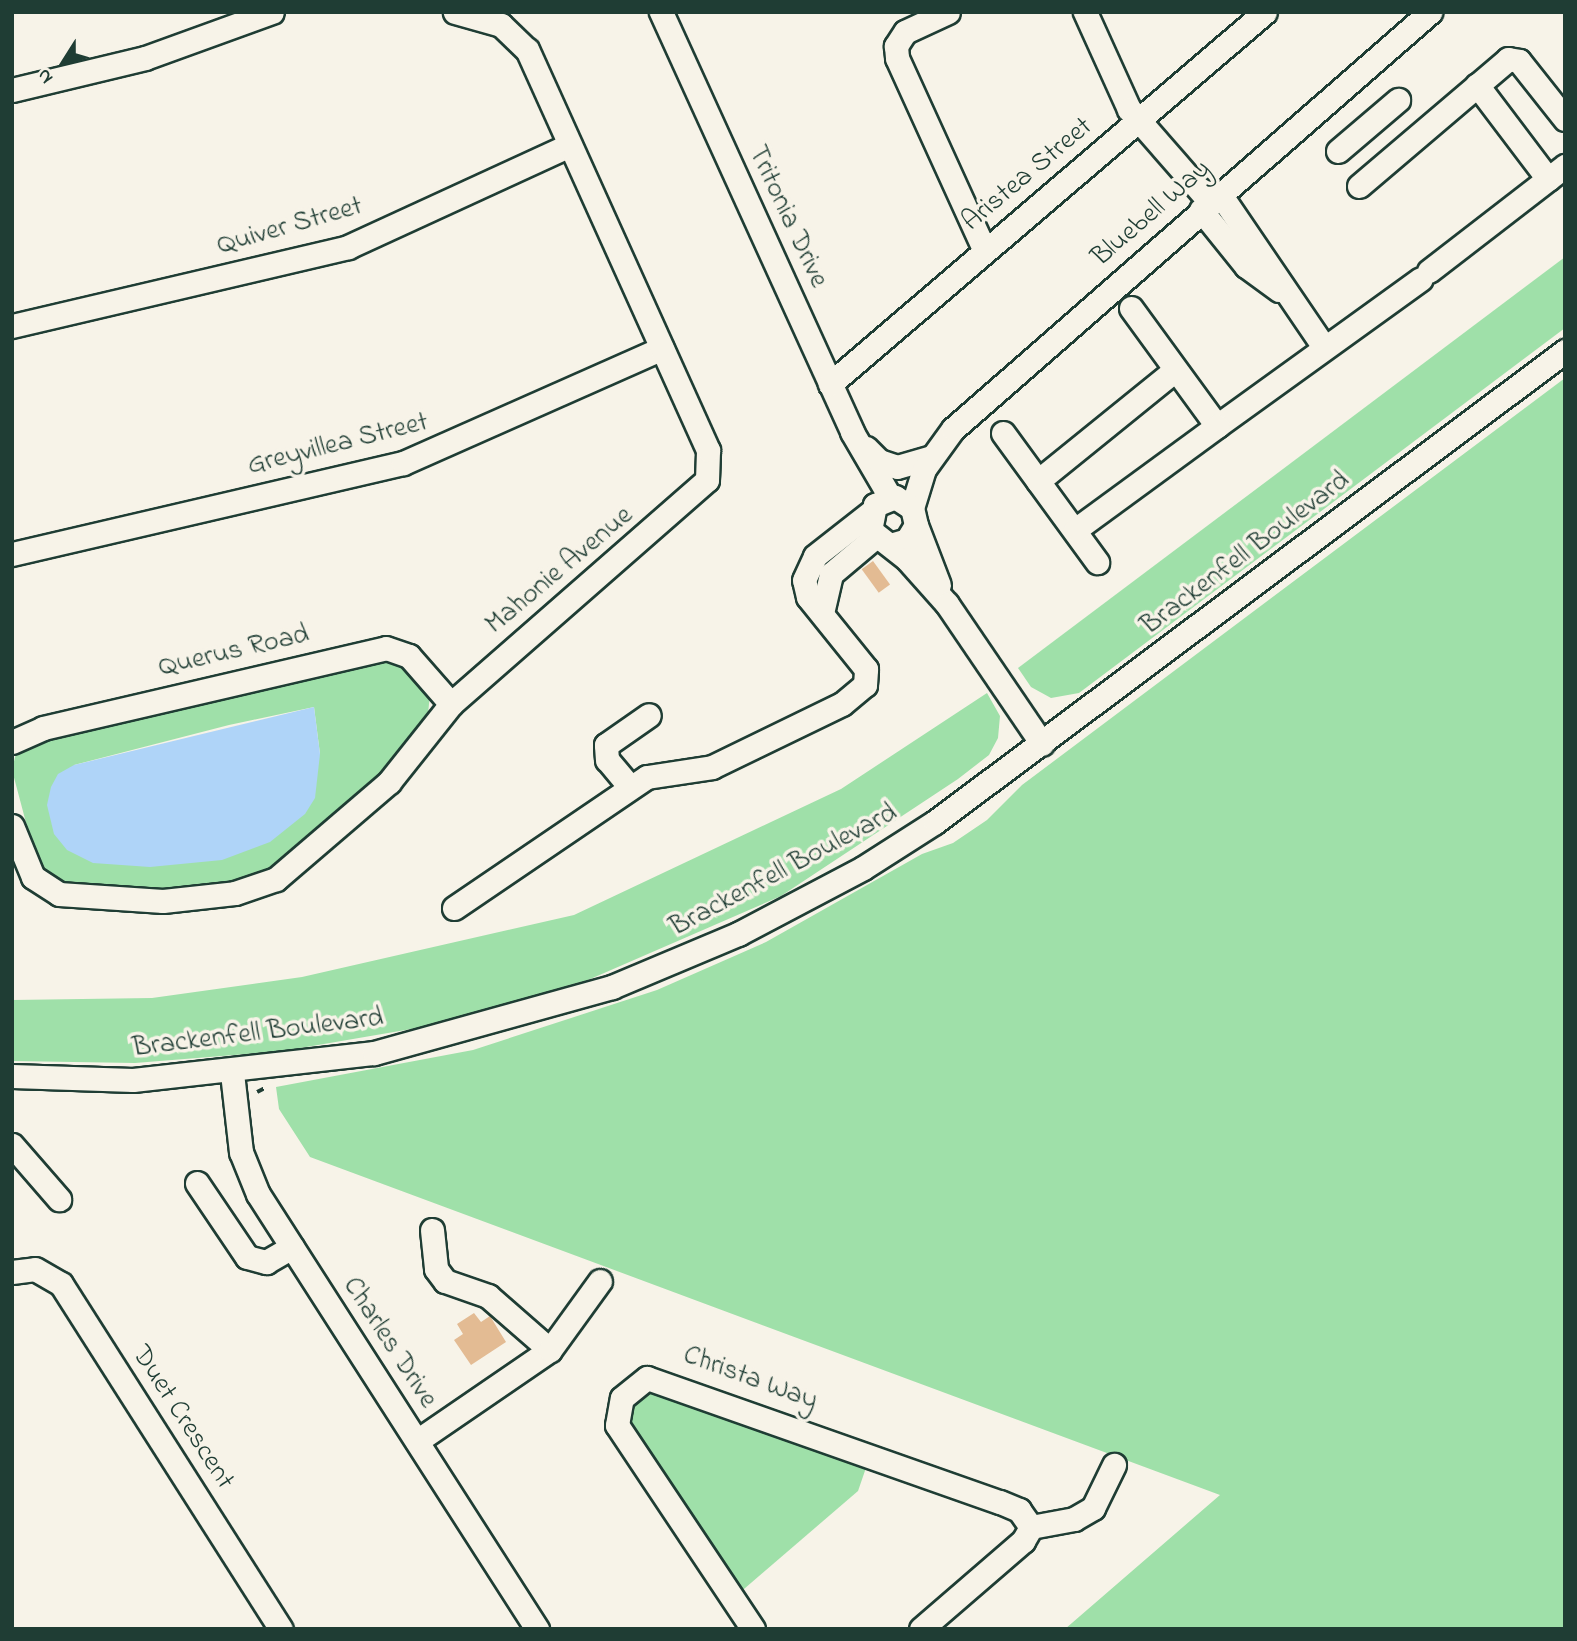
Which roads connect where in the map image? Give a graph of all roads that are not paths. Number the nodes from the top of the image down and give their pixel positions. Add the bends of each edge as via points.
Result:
1 (272, 12) edge
2 (455, 12) edge
3 (661, 12) edge
4 (948, 12) edge
5 (1085, 12) edge
6 (1265, 12) edge
7 (1430, 12) edge
8 (1477, 85) junction
9 (12, 90) edge
10 (1565, 119) edge
11 (1138, 120) junction
12 (1412, 141) junction
13 (570, 145) junction
14 (1338, 151) dead end
15 (1556, 172) edge
16 (1359, 186) dead end
17 (1210, 202) junction
18 (985, 251) junction
19 (1131, 308) dead end
20 (12, 326) edge
21 (1324, 347) junction
22 (662, 348) junction
23 (1565, 351) edge
24 (1175, 370) junction
25 (830, 384) junction
26 (1217, 426) junction
27 (1003, 433) dead end
28 (855, 439) junction
29 (928, 463) junction
30 (1038, 481) junction
31 (893, 507) junction
32 (1075, 530) junction
33 (883, 541) junction
34 (12, 554) edge
35 (1097, 562) dead end
36 (947, 604) junction
37 (823, 609) junction
38 (451, 704) junction
39 (649, 715) dead end
40 (12, 742) edge
41 (1042, 744) junction
42 (630, 787) junction
43 (12, 826) edge
44 (454, 908) dead end
45 (232, 1073) junction
46 (12, 1076) edge
47 (12, 1145) edge
48 (197, 1183) dead end
49 (59, 1199) dead end
50 (432, 1230) dead end
51 (292, 1247) junction
52 (12, 1272) edge
53 (600, 1281) dead end
54 (550, 1350) junction
55 (417, 1441) junction
56 (1114, 1465) dead end
57 (1031, 1527) junction
58 (281, 1629) edge
59 (537, 1629) edge
60 (752, 1629) edge
61 (922, 1629) edge

1 - 9 street via 145,58
2 - 13 street, Mahonie Avenue via 501,25 520,40
3 - 25 street, Tritonia Drive
4 - 18 street via 905,32 896,46 897,58
5 - 11 street
6 - 11 street, Aristea Street
7 - 17 street, Bluebell Way
8 - 10 street via 1514,58
8 - 12 street
8 - 15 street
11 - 17 street
11 - 18 street, Aristea Street
12 - 14 street via 1392,105
12 - 16 street
13 - 20 street, Quiver Street via 348,247
13 - 22 street, Mahonie Avenue
15 - 21 street
17 - 21 street via 1246,265 1284,294
17 - 29 street, Bluebell Way via 953,429
18 - 25 street, Aristea Street
19 - 24 street
21 - 26 street
22 - 34 street, Greyvillea Street via 402,463
22 - 38 street, Mahonie Avenue via 708,450 704,486
23 - 41 street, Brackenfell Boulevard
24 - 26 street
24 - 30 street
25 - 28 street, Tritonia Drive
26 - 32 street
27 - 30 street
28 - 29 street via 887,465
28 - 31 street, Tritonia Drive
29 - 31 street
30 - 32 street
31 - 33 street
31 - 33 street via 907,540
31 - 36 street
31 - 37 street via 810,563 806,593
32 - 35 street
33 - 36 street
33 - 37 street via 831,574
36 - 41 street
37 - 42 street via 866,669 862,688 842,705 730,760 661,772
38 - 40 street, Querus Road via 409,656 386,648 43,727
38 - 43 street, Mahonie Avenue via 389,782 290,869 257,888 163,901 59,894 33,877
39 - 42 street via 606,745 607,760
41 - 45 street, Brackenfell Boulevard via 863,868 672,964 451,1035 374,1053
42 - 44 street
45 - 46 street, Brackenfell Boulevard via 132,1080
45 - 51 street, Charles Drive via 248,1175
47 - 49 street
48 - 51 street via 247,1257 266,1262
50 - 54 street via 436,1269 445,1281 488,1296
51 - 55 street, Charles Drive
52 - 58 street, Duet Crescent via 35,1269 61,1284
53 - 54 street
54 - 55 street
55 - 59 street, Charles Drive
56 - 57 street via 1106,1491 1086,1514
57 - 60 street, Christa Way via 1019,1510 1000,1502 647,1378 622,1398 617,1424
57 - 61 street via 1023,1541

